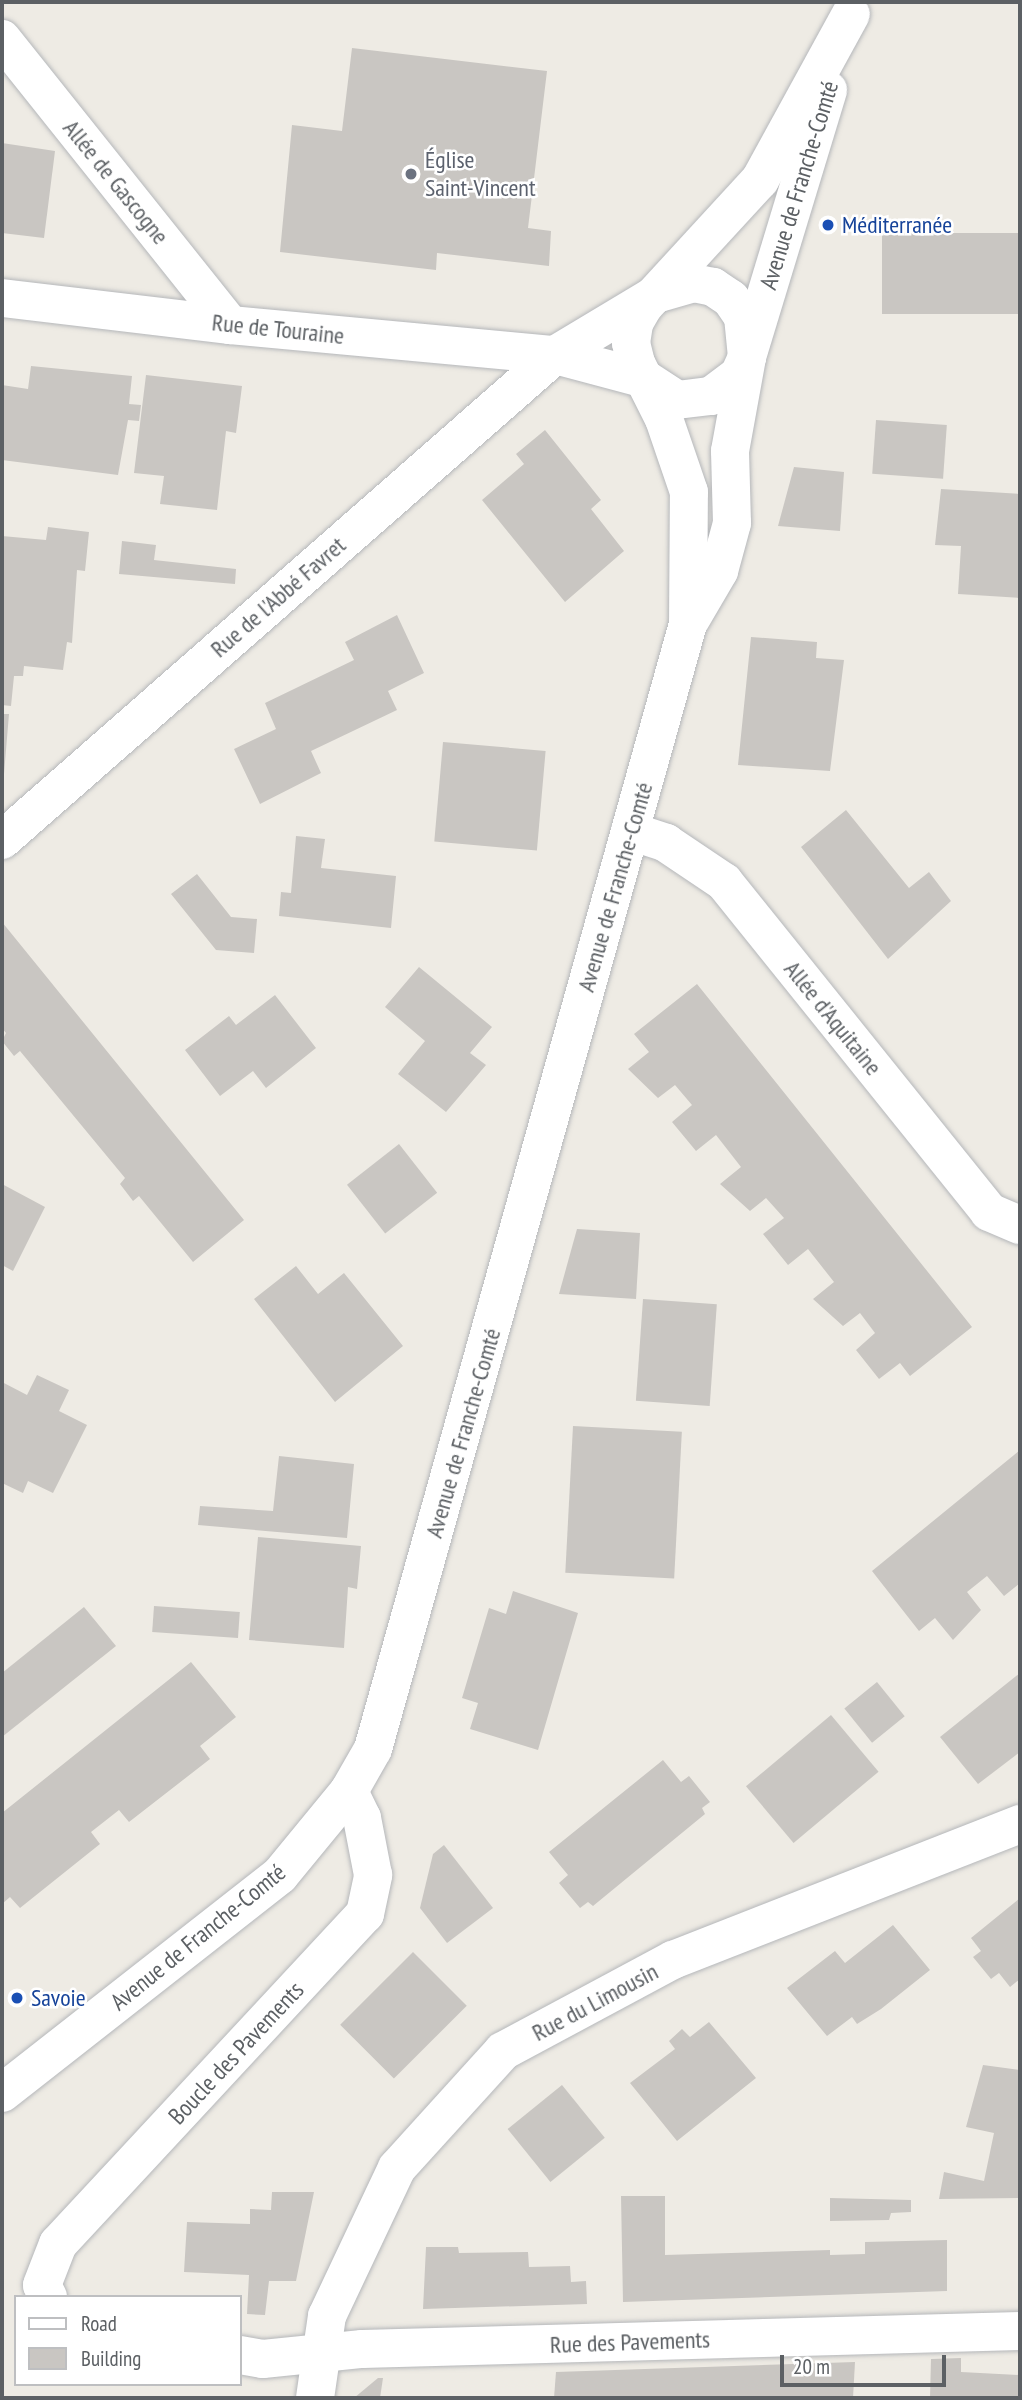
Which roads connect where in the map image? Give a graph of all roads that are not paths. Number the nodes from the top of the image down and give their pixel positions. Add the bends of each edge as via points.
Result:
1 (853, 8) edge
2 (2, 39) edge
3 (658, 293) junction
4 (2, 298) edge
5 (230, 325) junction
6 (555, 355) junction
7 (747, 357) junction
8 (645, 379) junction
9 (688, 624) junction
10 (630, 831) junction
11 (2, 840) edge
12 (1020, 1225) edge
13 (349, 1791) junction
14 (1020, 1824) edge
15 (2, 2093) edge
16 (47, 2295) edge
17 (1020, 2331) edge
18 (321, 2351) junction
19 (242, 2355) edge
20 (315, 2398) edge

1 - 3 street, Avenue de Franche-Comté via 760,180
1 - 7 street, Avenue de Franche-Comté
2 - 5 street, Allée de Gascogne
3 - 6 street
3 - 7 street, Avenue de Franche-Comté via 694,283 713,287 731,299 743,317
3 - 8 street, Avenue de Franche-Comté via 644,306 633,333 636,363
4 - 5 street, Rue de Touraine
5 - 6 street, Rue de Touraine
6 - 8 street, Rue de Touraine
6 - 11 street, Rue de l'Abbé Favret
7 - 8 street, Avenue de Franche-Comté via 739,375 711,396 677,400
7 - 9 street, Avenue de Franche-Comté via 730,452 732,523 719,571
8 - 9 street, Avenue de Franche-Comté via 688,492
9 - 10 street, Avenue de Franche-Comté
10 - 12 street, Allée d'Aquitaine via 666,843 723,882 989,1212
10 - 13 street, Avenue de Franche-Comté via 373,1749
13 - 15 street, Avenue de Franche-Comté via 280,1875
13 - 16 street, Boucle des Pavements via 362,1818 373,1875 365,1914 58,2244 42,2285
14 - 18 street, Rue du Limousin via 673,1960 503,2051 397,2168 327,2316
17 - 18 street, Rue des Pavements
18 - 19 street, Rue des Pavements via 263,2359
18 - 20 street, Rue du Limousin

